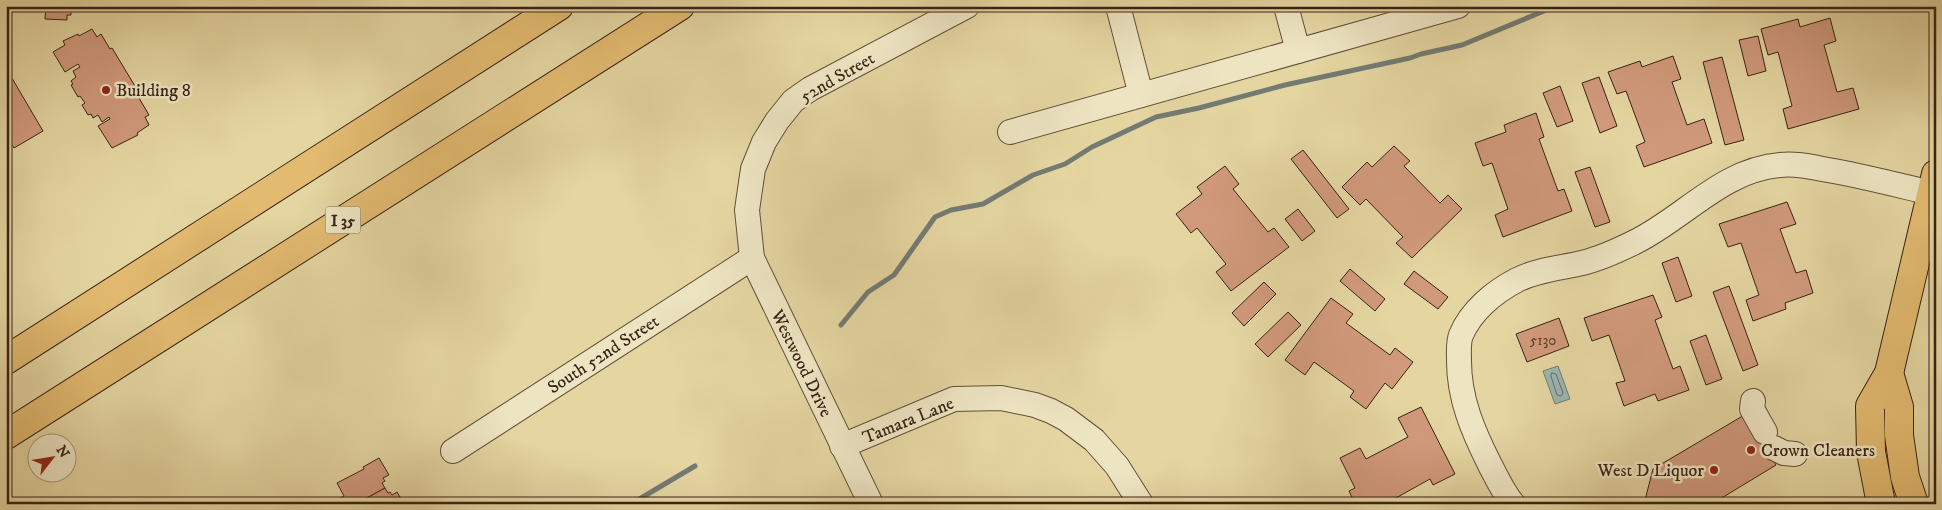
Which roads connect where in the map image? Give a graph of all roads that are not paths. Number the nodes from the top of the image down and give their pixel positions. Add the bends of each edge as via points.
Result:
1 (558, 6) edge
2 (680, 6) edge
3 (967, 6) edge
4 (1118, 6) edge
5 (1286, 6) edge
6 (1458, 6) edge
7 (1298, 51) junction
8 (1141, 95) junction
9 (1010, 132) dead end
10 (1934, 184) edge
11 (748, 217) joint
12 (752, 258) junction
13 (6, 360) edge
14 (1890, 373) junction
15 (1753, 401) dead end
16 (6, 435) edge
17 (1778, 445) dead end
18 (842, 446) junction
19 (453, 450) dead end
20 (1913, 502) edge
21 (871, 504) edge
22 (1141, 504) edge
23 (1513, 504) edge
24 (1881, 504) edge

1 - 13 main road
2 - 16 main road, I 35
3 - 11 street, 52nd Street via 793,101 764,142 753,169
4 - 8 street
5 - 7 street
6 - 7 street
7 - 8 street
8 - 9 street
10 - 14 main road
10 - 23 street via 1798,164 1778,165 1746,173 1717,186 1665,226 1634,243 1585,262 1518,279 1499,291 1483,304 1460,337 1459,373 1463,401 1474,433
11 - 12 street, Westwood Drive
12 - 18 street, Westwood Drive
12 - 19 street, South 52nd Street
14 - 20 main road via 1899,407 1899,435
14 - 24 main road via 1870,406 1871,452
15 - 17 street via 1752,410
18 - 21 street, Westwood Drive
18 - 22 street, Tamara Lane via 954,399 1001,398 1051,411 1094,440 1117,466

